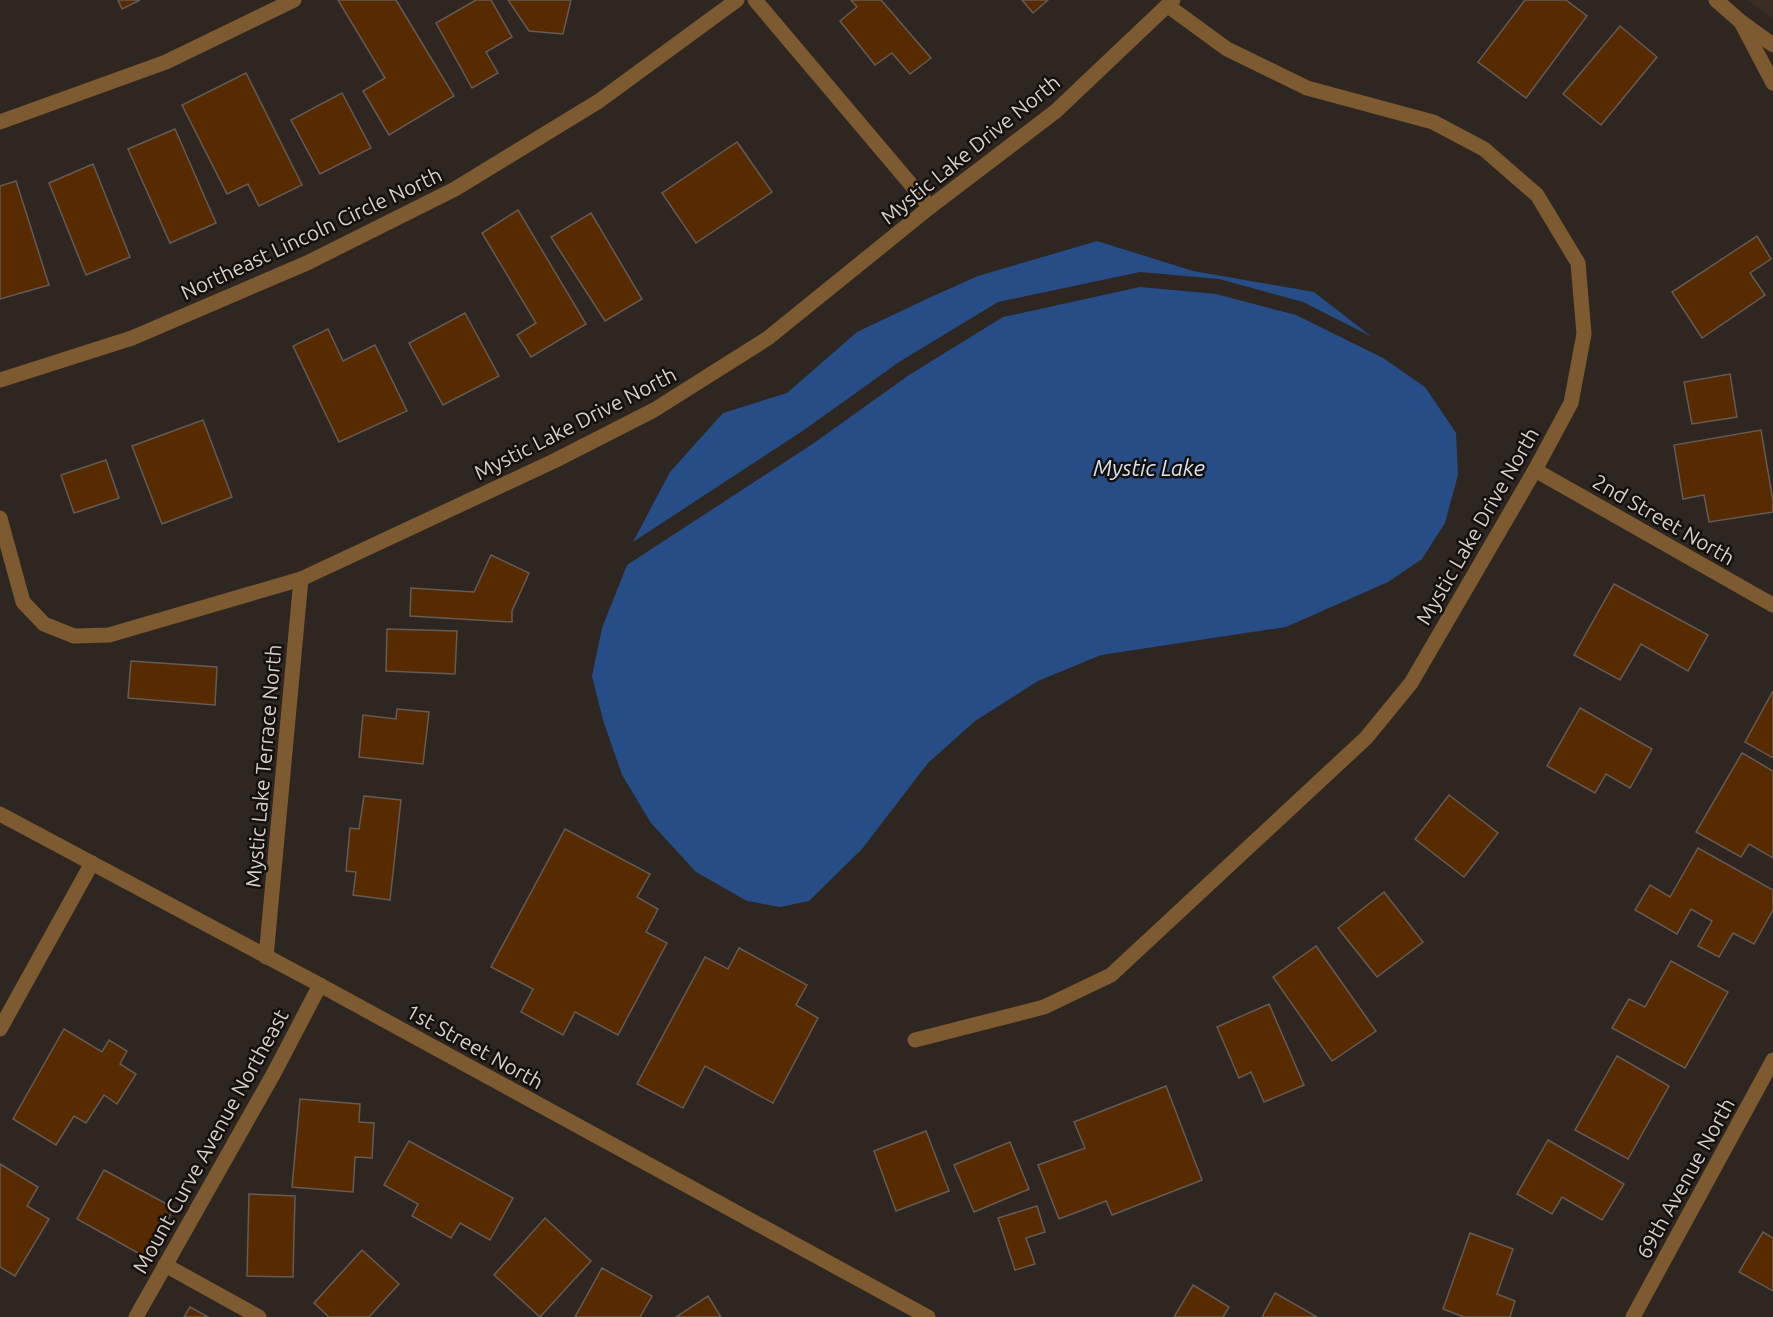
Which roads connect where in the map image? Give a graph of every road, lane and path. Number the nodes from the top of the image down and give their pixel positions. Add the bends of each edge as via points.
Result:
1 (294, 0) edge
2 (737, 0) edge
3 (755, 0) edge
4 (1716, 0) edge
5 (1170, 3) edge
6 (1740, 21) junction
7 (1773, 45) edge
8 (1773, 83) edge
9 (0, 122) edge
10 (930, 207) junction
11 (0, 380) edge
12 (1535, 470) junction
13 (0, 518) edge
14 (301, 579) junction
15 (1773, 605) edge
16 (0, 814) edge
17 (92, 863) junction
18 (267, 957) junction
19 (320, 985) junction
20 (0, 1029) edge
21 (915, 1040) dead end
22 (1773, 1060) edge
23 (165, 1264) junction
24 (136, 1317) edge
25 (259, 1317) edge
26 (928, 1317) edge
27 (1633, 1317) edge

1 - 9 street via 166,62
2 - 11 street, Northeast Lincoln Circle North via 599,101 455,189 307,263 132,338
3 - 10 street
4 - 6 street
5 - 10 street, Mystic Lake Drive North via 1056,111
5 - 12 street, Mystic Lake Drive North via 1227,49 1307,88 1433,122 1484,149 1537,195 1578,263 1584,334 1571,403
6 - 7 street
6 - 8 street
10 - 14 street, Mystic Lake Drive North via 768,338 654,410
12 - 15 street, 2nd Street North
12 - 21 street, Mystic Lake Drive North via 1410,683 1366,738 1111,975 1044,1007
13 - 14 street, Mystic Lake Drive North via 23,602 44,624 74,636 109,635
14 - 18 street, Mystic Lake Terrace North
16 - 17 street, 1st Street North
17 - 18 street, 1st Street North
17 - 20 street
18 - 19 street, 1st Street North
19 - 23 street, Mount Curve Avenue Northeast
19 - 26 street, 1st Street North
22 - 27 street, 69th Avenue North
23 - 24 street, Mount Curve Avenue Northeast
23 - 25 street

